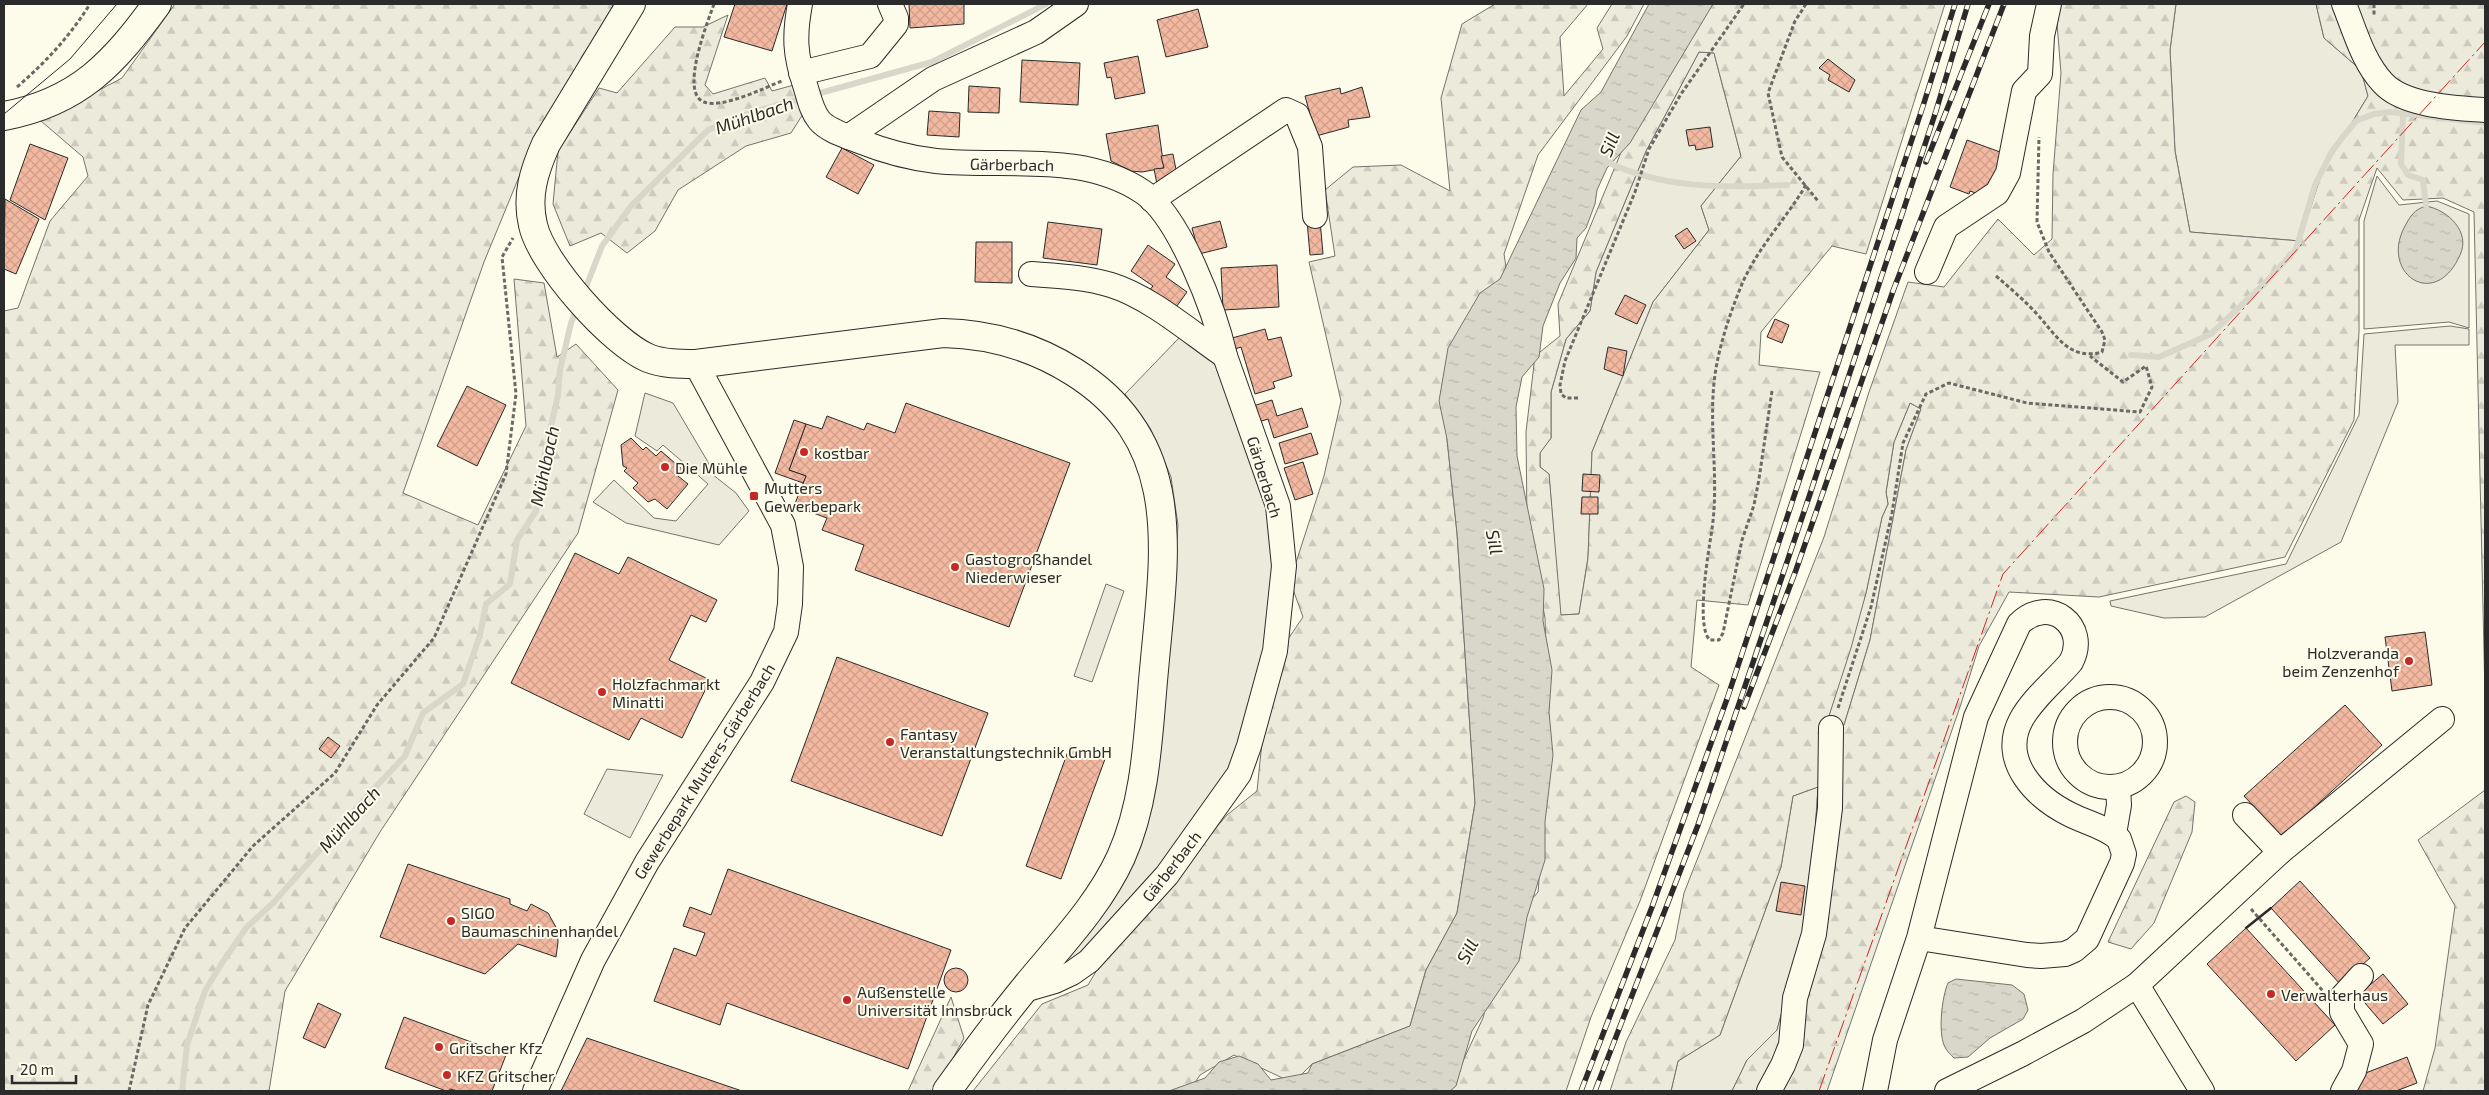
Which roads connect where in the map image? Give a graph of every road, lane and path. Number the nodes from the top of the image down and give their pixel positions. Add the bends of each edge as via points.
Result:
1 (90, 4) edge
2 (157, 4) edge
3 (631, 4) edge
4 (714, 4) edge
5 (800, 4) edge
6 (890, 4) edge
7 (1076, 4) edge
8 (1744, 4) edge
9 (1806, 4) edge
10 (2049, 4) edge
11 (2344, 4) edge
12 (803, 79) junction
13 (14, 107) edge
14 (2485, 110) edge
15 (4, 130) edge
16 (2040, 133) dead end
17 (848, 136) junction
18 (1806, 185) junction
19 (1152, 200) junction
20 (1818, 201) dead end
21 (1315, 216) dead end
22 (533, 227) junction
23 (1927, 272) dead end
24 (1031, 274) dead end
25 (1996, 276) dead end
26 (1224, 356) junction
27 (2090, 356) junction
28 (696, 364) junction
29 (1772, 391) dead end
30 (1578, 398) dead end
31 (2442, 719) dead end
32 (1831, 728) joint
33 (2088, 782) junction
34 (2118, 788) junction
35 (2071, 815) junction
36 (2245, 815) dead end
37 (2114, 834) junction
38 (2280, 852) junction
39 (2239, 892) junction
40 (1919, 938) junction
41 (2361, 976) dead end
42 (2137, 985) junction
43 (1024, 990) junction
44 (2342, 1012) junction
45 (129, 1091) edge
46 (535, 1091) edge
47 (948, 1091) edge
48 (1769, 1091) edge
49 (1875, 1091) edge
50 (1947, 1091) edge
51 (2202, 1091) edge
52 (2343, 1091) edge

1 - 13 path
2 - 13 main road via 116,57 99,73 67,95
3 - 22 main road via 546,144 530,193
4 - 12 path via 692,85 698,98 703,102 723,102
5 - 12 street, Gärberbach via 795,42 796,60
6 - 12 street via 896,24 870,56
7 - 17 street via 1036,32 933,79
8 - 30 path via 1681,94 1649,149 1635,192 1565,361 1560,394 1566,398
9 - 18 path via 1795,21 1768,93 1782,157
10 - 23 street via 2042,36 2040,74 2024,91 2008,173 1997,193 1946,227
11 - 14 street via 2365,57 2384,84 2410,99 2448,108
12 - 17 street, Gärberbach via 812,108 821,122
13 - 15 street
16 - 27 path via 2037,222 2049,252 2102,332 2105,340 2102,352
17 - 19 street, Gärberbach via 880,149 919,159 1074,166 1131,185
18 - 20 path
18 - 29 path via 1756,255 1742,284 1717,363 1713,402 1715,491 1704,594 1705,631 1710,640 1719,640 1722,633 1742,540 1754,505
19 - 21 street via 1286,110 1298,115 1310,148
19 - 26 street, Gärberbach via 1184,248 1219,330
22 - 28 main road via 550,261 608,330 648,358 673,364
22 - 45 path via 515,235 502,257 516,394 506,474 434,638 377,705 335,773 253,846 185,928 148,1006
24 - 26 street via 1081,278 1112,285 1141,299
25 - 27 path via 2038,315 2056,338 2069,348
26 - 43 street, Gärberbach via 1278,506 1284,566 1275,651 1249,746 1239,774 1167,876 1088,961 1055,981
27 - 32 path via 2123,382 2146,366 2152,387 2140,412 2027,403 1949,383 1926,394 1903,443 1871,606
28 - 43 main road via 943,333 989,336 1043,354 1082,377 1105,394 1142,445 1154,473 1164,533 1148,732 1136,817 1105,888
28 - 46 street, Gewerbepark Mutters-Gärberbach via 783,524 790,567 786,632 762,682 647,862 593,960
31 - 38 street
32 - 48 street via 1830,808 1814,934 1795,998 1791,1045
33 - 34 street via 2102,788
33 - 34 street via 2076,773 2066,754 2065,733 2070,720 2091,701 2105,697 2120,698 2145,713 2153,727 2156,742 2153,758 2145,772
33 - 35 street
34 - 37 street
35 - 37 street
35 - 40 street via 2046,800 2030,785 2017,764 2015,753 2014,741 2022,719 2071,662 2076,648 2074,632 2066,620 2054,613 2040,612 2019,624 1976,717
36 - 38 street
37 - 40 street via 2123,846 2122,863 2088,939 2074,950 2056,956 2041,956
38 - 39 street
39 - 42 street
39 - 44 path via 2258,918
40 - 49 street via 1885,1040
41 - 44 street via 2342,997
42 - 50 street via 2074,1026
42 - 51 street
43 - 47 main road
44 - 52 street via 2361,1044 2354,1070

